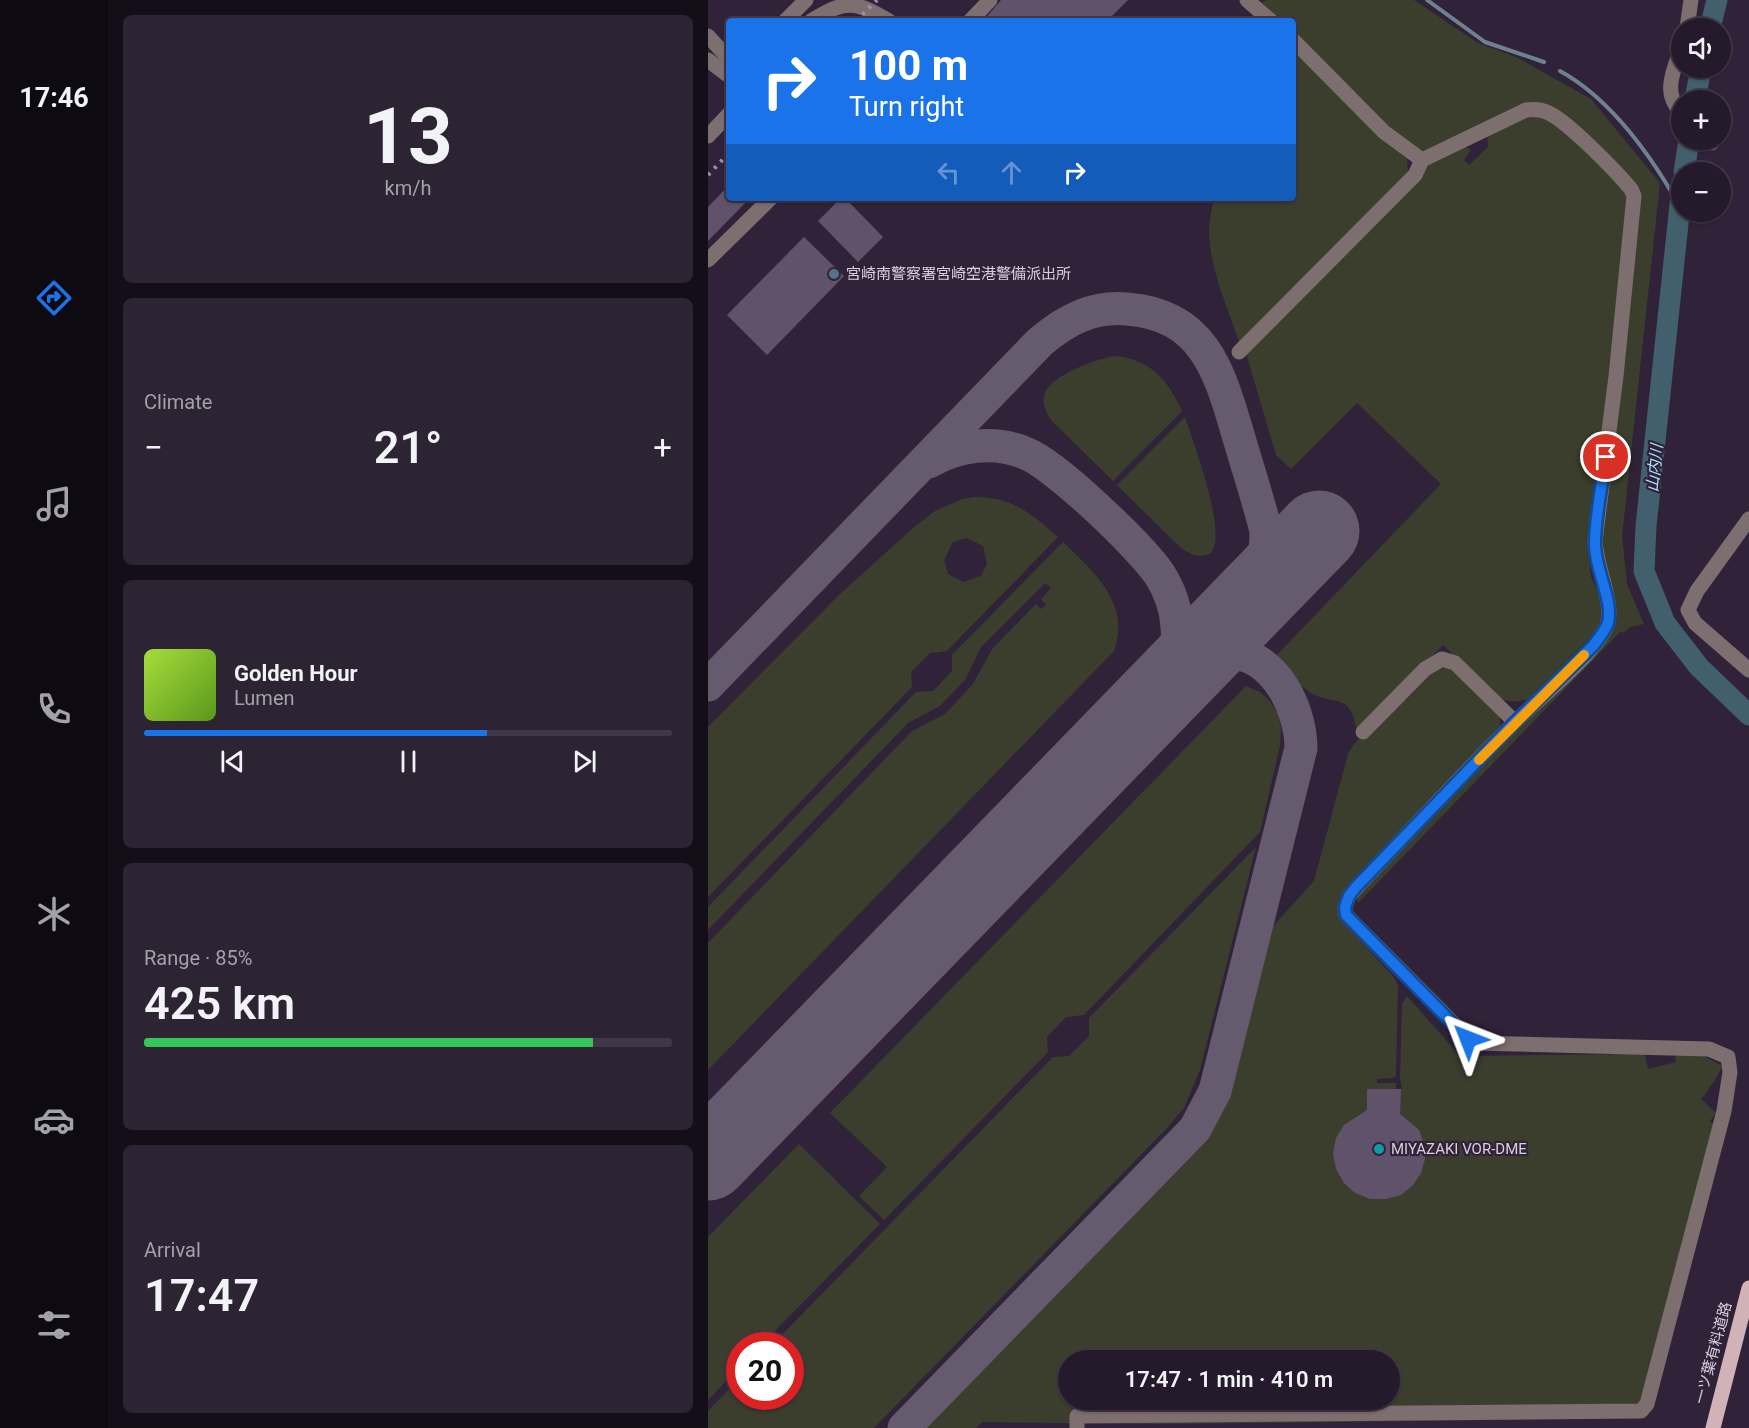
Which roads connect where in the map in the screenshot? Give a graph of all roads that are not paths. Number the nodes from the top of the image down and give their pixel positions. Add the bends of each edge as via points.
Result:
1 (806, 0) edge
2 (990, 0) edge
3 (1691, 0) edge
4 (1254, 2) edge
5 (788, 18) edge
6 (815, 18) edge
7 (884, 18) edge
8 (973, 18) edge
9 (1268, 18) edge
10 (1688, 18) edge
11 (708, 36) edge
12 (1296, 43) edge
13 (726, 56) edge
14 (708, 60) edge
15 (726, 74) edge
16 (1672, 78) edge
17 (1671, 93) edge
18 (726, 117) edge
19 (708, 136) edge
20 (1422, 160) junction
21 (768, 201) edge
22 (708, 260) edge
23 (1239, 352) dead end
24 (1749, 519) edge
25 (1749, 670) edge
26 (1515, 722) junction
27 (1363, 732) dead end
28 (1749, 1288) edge
29 (1077, 1428) edge
30 (1713, 1428) edge

1 - 5 street
2 - 8 street
3 - 10 street
4 - 9 street
6 - 7 street via 839,1 858,1
11 - 13 street
12 - 20 street via 1384,132
14 - 15 street
16 - 17 street
18 - 19 street
20 - 23 street via 1415,175
20 - 26 street via 1500,121 1536,109 1550,113 1601,158 1634,196 1595,541 1609,610 1608,623 1593,646
21 - 22 street
24 - 25 street via 1697,591 1688,610 1695,623
26 - 27 street via 1455,663 1442,659 1425,669
26 - 29 street via 1356,887 1345,907 1346,915 1473,1042 1710,1049 1728,1057 1730,1072 1724,1111 1644,1409 1077,1416
28 - 30 main road, 一ツ葉有料道路

